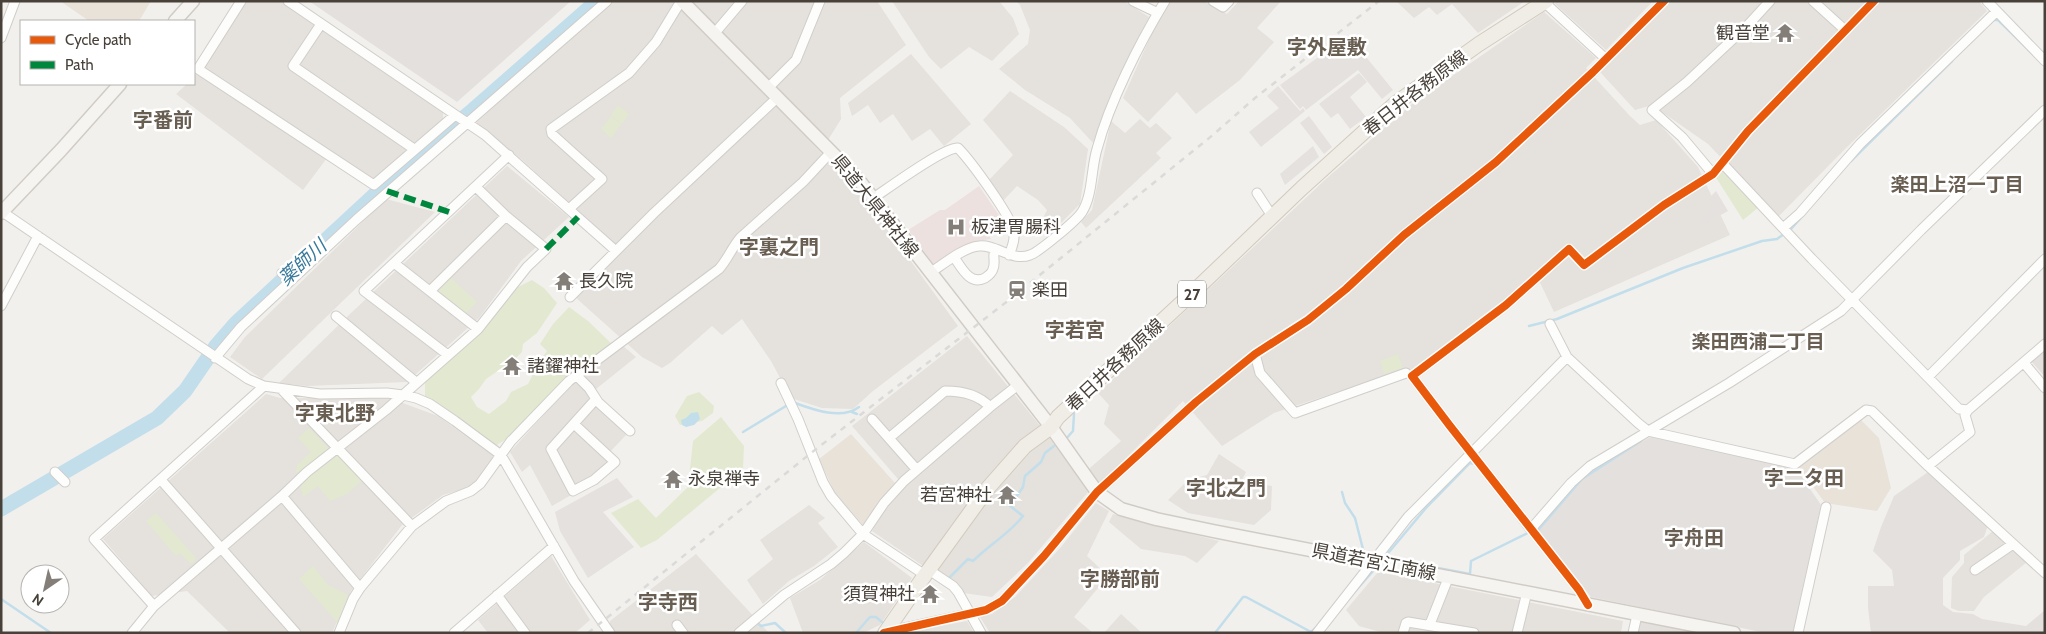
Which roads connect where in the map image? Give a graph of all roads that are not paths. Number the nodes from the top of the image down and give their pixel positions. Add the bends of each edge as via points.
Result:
1 (15, 1) edge
2 (193, 1) edge
3 (241, 1) edge
4 (288, 1) edge
5 (607, 1) edge
6 (682, 1) edge
7 (742, 1) edge
8 (820, 1) edge
9 (1133, 1) edge
10 (1165, 1) edge
11 (1214, 1) edge
12 (1230, 1) edge
13 (1664, 1) edge
14 (1812, 1) edge
15 (1874, 1) edge
16 (1987, 1) edge
17 (1544, 2) edge
18 (1764, 3) edge
19 (1996, 12) junction
20 (1158, 13) junction
21 (176, 20) edge
22 (321, 24) junction
23 (1845, 30) junction
24 (714, 34) junction
25 (1, 38) edge
26 (1606, 59) junction
27 (2045, 61) edge
28 (119, 85) edge
29 (768, 88) junction
30 (777, 98) junction
31 (2045, 110) edge
32 (454, 116) junction
33 (468, 123) junction
34 (414, 149) junction
35 (831, 152) junction
36 (509, 155) junction
37 (1723, 164) junction
38 (1713, 174) junction
39 (476, 187) junction
40 (1257, 193) dead end
41 (872, 199) junction
42 (569, 209) junction
43 (2, 212) edge
44 (506, 216) junction
45 (1272, 216) junction
46 (1783, 228) junction
47 (38, 236) junction
48 (995, 249) junction
49 (616, 251) junction
50 (1008, 254) junction
51 (954, 257) junction
52 (2045, 259) edge
53 (394, 263) junction
54 (282, 273) dead end
55 (930, 274) junction
56 (291, 280) junction
57 (430, 291) junction
58 (570, 297) dead end
59 (1852, 299) junction
60 (1, 306) edge
61 (336, 316) dead end
62 (1550, 324) dead end
63 (478, 329) junction
64 (2045, 344) edge
65 (1255, 354) junction
66 (448, 355) junction
67 (1567, 357) junction
68 (215, 358) junction
69 (2024, 363) junction
70 (1406, 373) dead end
71 (576, 375) junction
72 (1928, 376) junction
73 (417, 383) junction
74 (781, 383) dead end
75 (264, 386) junction
76 (1018, 386) junction
77 (2045, 388) edge
78 (282, 390) junction
79 (403, 395) junction
80 (596, 399) junction
81 (990, 406) junction
82 (1968, 410) junction
83 (872, 419) dead end
84 (574, 424) junction
85 (1050, 427) junction
86 (1648, 431) junction
87 (630, 432) dead end
88 (889, 438) junction
89 (339, 448) junction
90 (1471, 452) junction
91 (501, 455) junction
92 (1928, 466) junction
93 (917, 470) junction
94 (55, 472) dead end
95 (161, 480) junction
96 (65, 482) dead end
97 (1097, 492) junction
98 (282, 496) junction
99 (1826, 507) dead end
100 (412, 526) junction
101 (1532, 531) junction
102 (863, 534) junction
103 (2013, 544) junction
104 (554, 546) junction
105 (220, 548) junction
106 (1373, 563) junction
107 (1975, 570) dead end
108 (927, 572) junction
109 (2044, 572) edge
110 (1449, 576) junction
111 (360, 588) junction
112 (1527, 592) junction
113 (497, 595) junction
114 (1588, 605) junction
115 (154, 606) junction
116 (969, 614) junction
117 (1637, 615) junction
118 (1430, 624) junction
119 (1720, 631) edge
120 (132, 633) edge
121 (296, 633) edge
122 (339, 633) edge
123 (454, 633) edge
124 (525, 633) edge
125 (610, 633) edge
126 (739, 633) edge
127 (885, 633) edge
128 (981, 633) edge
129 (1317, 633) edge
130 (1403, 633) edge
131 (1474, 633) edge
132 (1518, 633) edge
133 (1633, 633) edge
134 (1734, 633) edge
135 (1798, 633) edge

1 - 25 street
2 - 21 main road
3 - 34 street via 198,69 374,185
4 - 22 street
5 - 33 street
6 - 24 main road, 県道大県神社線
6 - 42 street via 656,42 629,73 551,129 552,134 602,179
7 - 24 street
8 - 29 street via 796,60
9 - 20 street
10 - 20 street
11 - 12 street via 1224,7
13 - 26 street
14 - 23 street
15 - 23 street
16 - 19 street
17 - 26 street
17 - 45 main road, 春日井各務原線 / 27 via 1396,103
18 - 38 street via 1748,25 1652,110 1682,137
19 - 27 street
19 - 46 street via 1860,144
20 - 50 street via 1105,124 1083,211 1030,255
22 - 32 street
22 - 34 street via 293,66
23 - 37 street via 1748,131
24 - 29 main road, 県道大県神社線
26 - 65 street via 1496,162 1404,236 1336,297 1308,320
28 - 43 main road
29 - 30 main road, 県道大県神社線
30 - 35 main road, 県道大県神社線
30 - 49 street
31 - 59 street
32 - 33 street
32 - 34 street
33 - 36 street
33 - 56 street
35 - 41 main road, 県道大県神社線 via 858,179
35 - 71 street via 803,182 741,236 719,269
36 - 39 street
36 - 42 street
37 - 38 street
37 - 46 street
38 - 90 street via 1584,265 1569,249 1506,305 1412,376
39 - 44 street
39 - 53 street
40 - 45 street
41 - 50 street via 938,155 958,148 1008,219 1014,233
41 - 55 main road, 県道大県神社線
42 - 49 street
43 - 47 street
44 - 57 street
44 - 63 street via 546,249
45 - 85 main road, 春日井各務原線 / 27
46 - 59 street
47 - 60 street
47 - 68 street
48 - 50 street
48 - 51 street via 974,246
48 - 51 street via 994,269 982,279 969,277
49 - 58 street
51 - 55 street
52 - 72 street
53 - 57 street
53 - 66 street via 364,291
54 - 56 street
55 - 76 main road, 県道大県神社線
56 - 68 street via 235,333
57 - 63 street
59 - 72 street
59 - 86 street via 1825,322
61 - 73 street
62 - 67 street
63 - 66 street
64 - 69 street
65 - 70 street via 1260,373 1295,414
65 - 97 street via 1196,402
66 - 73 street
67 - 86 street
67 - 90 street
68 - 75 street via 248,380
69 - 77 street
69 - 82 street
71 - 80 street
71 - 91 street via 517,434
72 - 82 street via 1959,409
73 - 79 street
74 - 102 street via 823,482
75 - 78 street
75 - 95 street
76 - 81 street
76 - 85 main road, 県道大県神社線
78 - 79 street
78 - 89 street
79 - 89 street
79 - 91 street via 430,404
80 - 84 street
80 - 87 street
81 - 88 street via 982,399 945,391
81 - 93 street
82 - 92 street via 1965,415 1970,432
83 - 88 street
84 - 84 street via 550,449 573,491 594,480 615,462
85 - 97 main road, 県道若宮江南線
85 - 108 main road, 春日井各務原線 / 27 via 1025,446 988,488
86 - 92 street via 1795,464 1869,409
86 - 101 street via 1590,466 1571,483
88 - 93 street
89 - 98 street
89 - 100 street
90 - 101 street
90 - 106 street via 1408,517
91 - 100 street via 476,487 446,500
91 - 104 street
92 - 103 street
93 - 102 street via 884,503
94 - 96 street
95 - 105 street
95 - 115 street via 94,538
97 - 106 main road, 県道若宮江南線 via 1122,509 1156,519
97 - 116 street via 1017,586 986,610
98 - 105 street
98 - 111 street
99 - 135 street
100 - 111 street
101 - 114 street
102 - 108 street
102 - 126 street via 831,564 784,595
103 - 107 street
103 - 109 street
104 - 113 street
104 - 125 street via 574,582
105 - 115 street
105 - 121 street
106 - 110 main road, 県道若宮江南線
106 - 129 street
108 - 116 street via 953,586
108 - 127 main road, 春日井各務原線 / 27
110 - 112 main road, 県道若宮江南線
110 - 118 street
111 - 122 street
112 - 114 main road, 県道若宮江南線
112 - 132 street
113 - 123 street
113 - 124 street
114 - 117 main road, 県道若宮江南線
115 - 120 street
116 - 127 street
116 - 128 street
117 - 119 main road, 県道若宮江南線
117 - 133 street
118 - 130 street via 1408,622
118 - 131 street
119 - 134 main road, 県道若宮江南線

